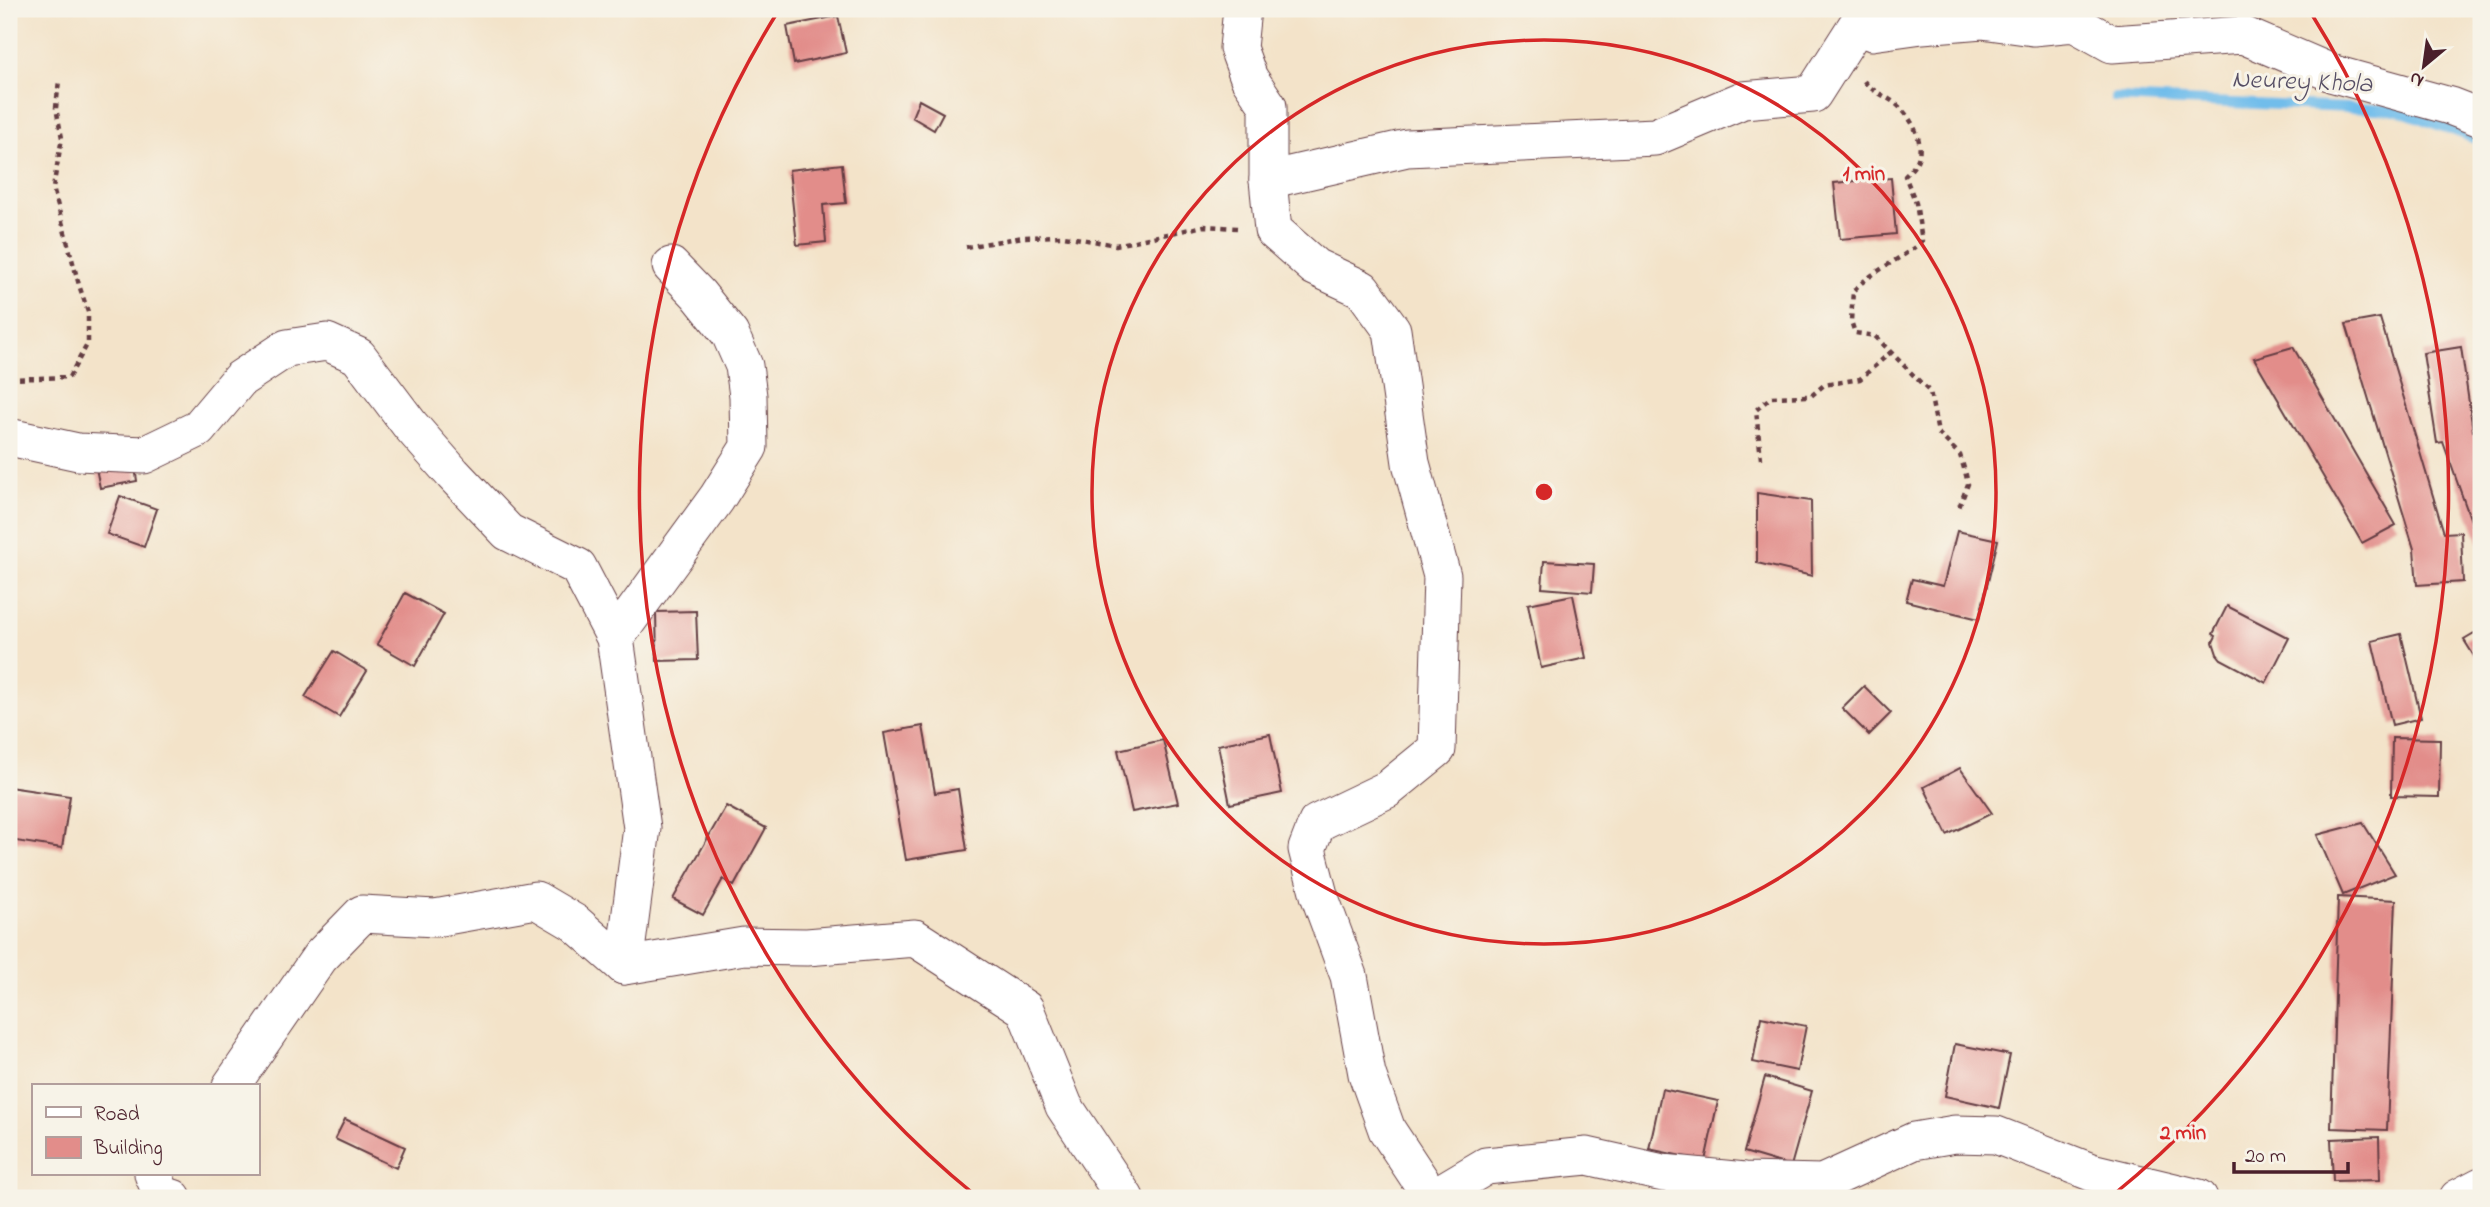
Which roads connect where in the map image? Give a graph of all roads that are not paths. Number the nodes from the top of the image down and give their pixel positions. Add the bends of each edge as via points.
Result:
1 (1242, 9) edge
2 (2481, 118) edge
3 (1268, 180) junction
4 (671, 266) dead end
5 (9, 437) edge
6 (615, 638) junction
7 (624, 966) junction
8 (233, 1084) edge
9 (154, 1176) edge
10 (2481, 1186) edge
11 (173, 1198) edge
12 (1125, 1198) edge
13 (1432, 1198) edge
14 (2199, 1198) edge
15 (2458, 1198) edge

1 - 3 street via 1238,48 1249,79 1268,106
2 - 3 street via 2333,74 2243,34 2112,44 2074,23 2033,27 1982,20 1872,32 1857,25 1813,94 1744,100 1656,136 1407,148
3 - 13 street via 1273,230 1315,267 1362,289 1392,330 1411,463 1442,576 1437,749 1388,789 1317,823 1307,849 1349,976 1367,1074 1387,1130
4 - 6 street via 735,345 744,366 749,447
5 - 6 street via 78,452 144,455 198,429 240,379 287,348 327,342 358,356 427,444 508,533 578,567
6 - 7 street via 642,828
7 - 8 street via 576,923 536,900 435,918 362,914 320,957
7 - 12 street via 744,946 807,947 915,938 1025,1009 1064,1106
9 - 11 street via 162,1195
10 - 15 street
13 - 14 street via 1486,1166 1587,1156 1663,1173 1822,1183 1914,1141 1955,1134 1996,1135 2091,1172

